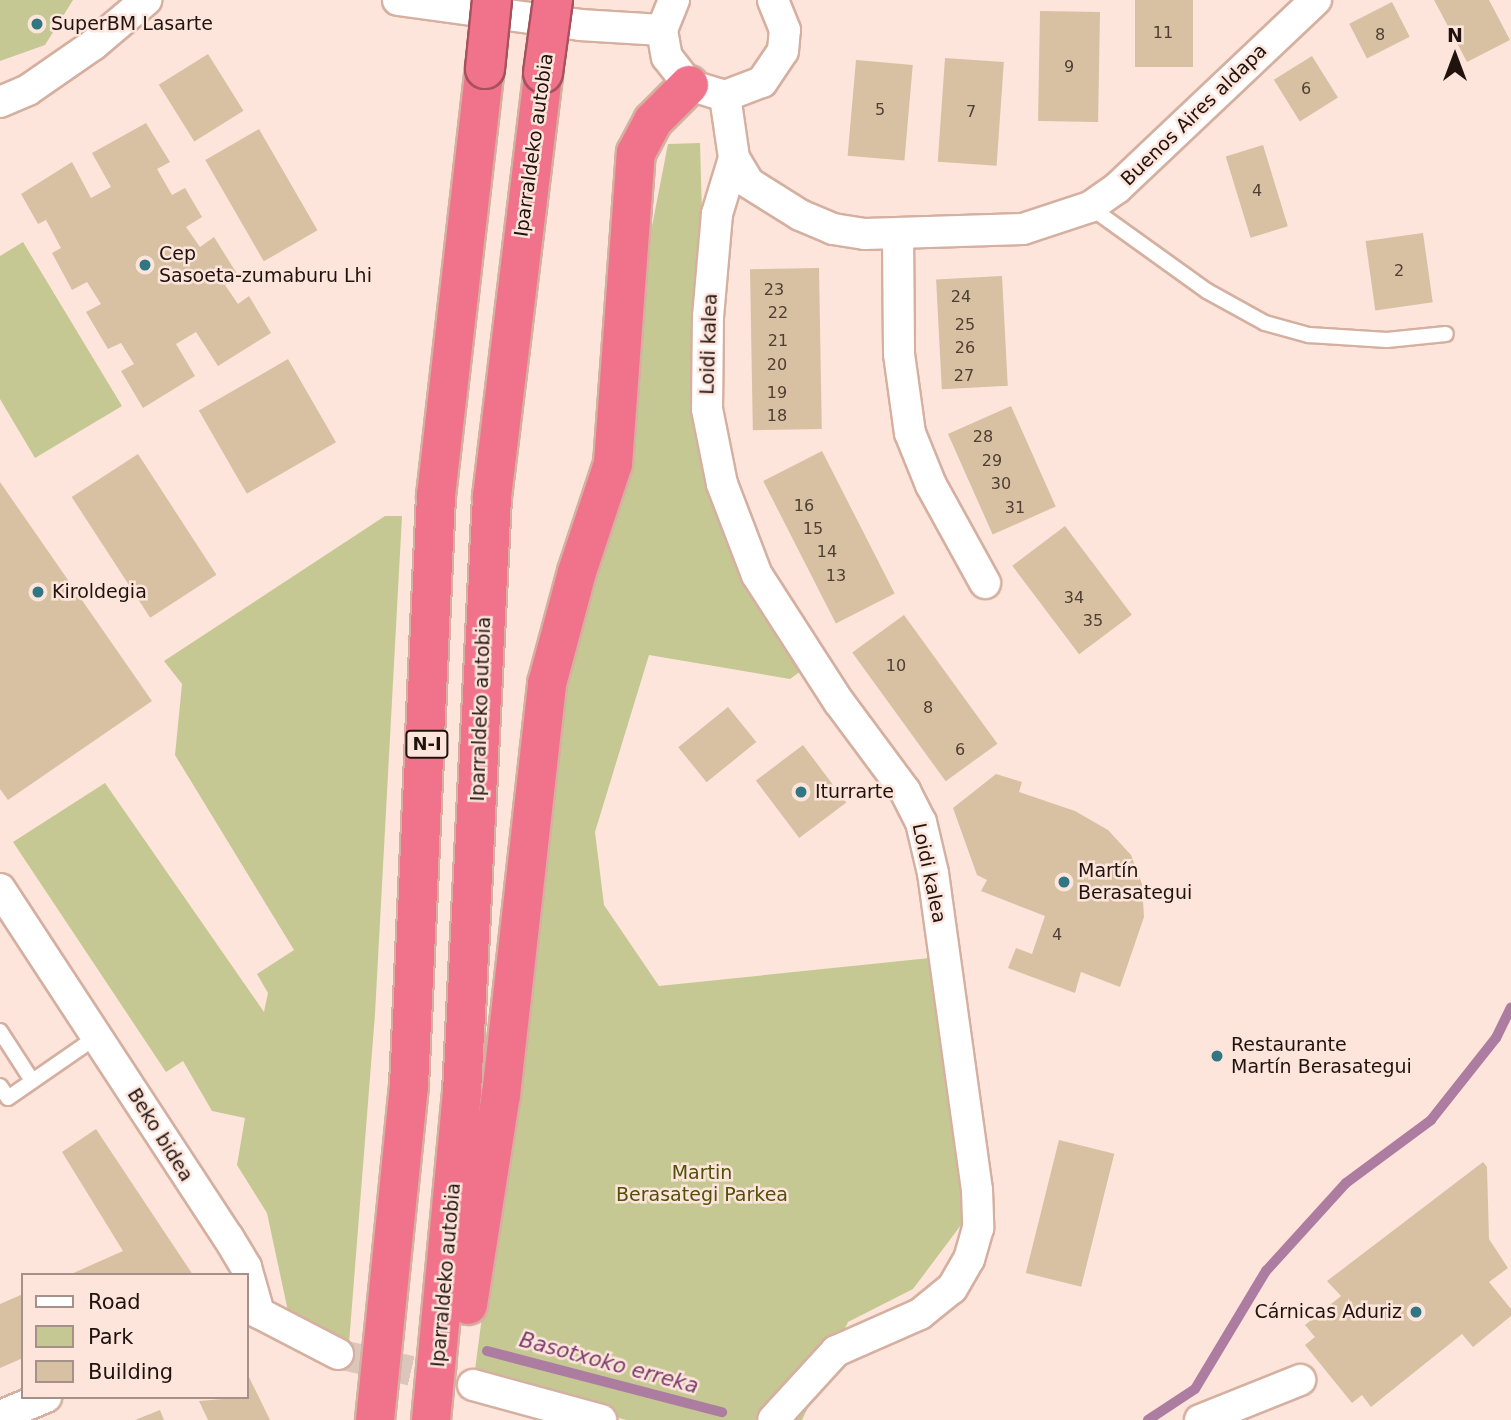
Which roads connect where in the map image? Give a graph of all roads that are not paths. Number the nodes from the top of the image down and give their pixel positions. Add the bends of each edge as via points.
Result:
1 (492, 0) edge
2 (553, 0) edge
3 (674, 0) edge
4 (773, 0) edge
5 (1316, 0) edge
6 (144, 1) edge
7 (416, 1) edge
8 (662, 30) junction
9 (689, 86) junction
10 (725, 96) junction
11 (0, 102) edge
12 (734, 158) junction
13 (1090, 207) junction
14 (898, 235) junction
15 (1446, 334) dead end
16 (985, 583) dead end
17 (0, 889) edge
18 (0, 1031) edge
19 (98, 1036) junction
20 (31, 1079) junction
21 (0, 1086) edge
22 (247, 1273) edge
23 (248, 1281) edge
24 (253, 1315) edge
25 (338, 1354) tunnel mouth
26 (440, 1359) junction
27 (1300, 1380) dead end
28 (473, 1384) tunnel mouth
29 (41, 1399) edge
30 (0, 1416) edge
31 (375, 1420) edge
32 (431, 1420) edge
33 (601, 1420) edge
34 (773, 1420) edge
35 (1200, 1420) edge

1 - 31 highway, N-I, bridge via 436,496 410,1073
2 - 26 highway, Iparraldeko autobia / N-I, bridge via 492,497 463,1079
3 - 8 street
4 - 10 street via 785,30 783,51 773,71 746,92
5 - 13 street, Buenos Aires aldapa via 1159,153
6 - 11 street via 61,67
7 - 8 street via 580,25
8 - 9 street via 667,57
9 - 10 street
9 - 26 highway via 653,121 636,153 613,464 547,684 502,1082 466,1313
10 - 12 street, Loidi kalea
12 - 14 street, Loidi kalea via 749,183 800,215 833,229
12 - 34 street, Loidi kalea via 718,214 708,339 707,409 722,484 757,575 832,692 905,791 921,822 933,873 977,1190 978,1228 969,1259 952,1288 920,1314 836,1351
13 - 14 street, Buenos Aires aldapa via 1023,229
13 - 15 lane via 1207,291 1265,323 1309,335 1387,340
14 - 16 street via 899,354 911,433 947,518
17 - 19 street, Beko bidea
18 - 20 lane
19 - 20 lane
19 - 22 street, Beko bidea
20 - 21 lane via 8,1098
23 - 24 street, Beko bidea
24 - 25 street, Beko bidea
26 - 32 highway, Iparraldeko autobia / N-I
27 - 35 street
28 - 33 street
29 - 30 street

